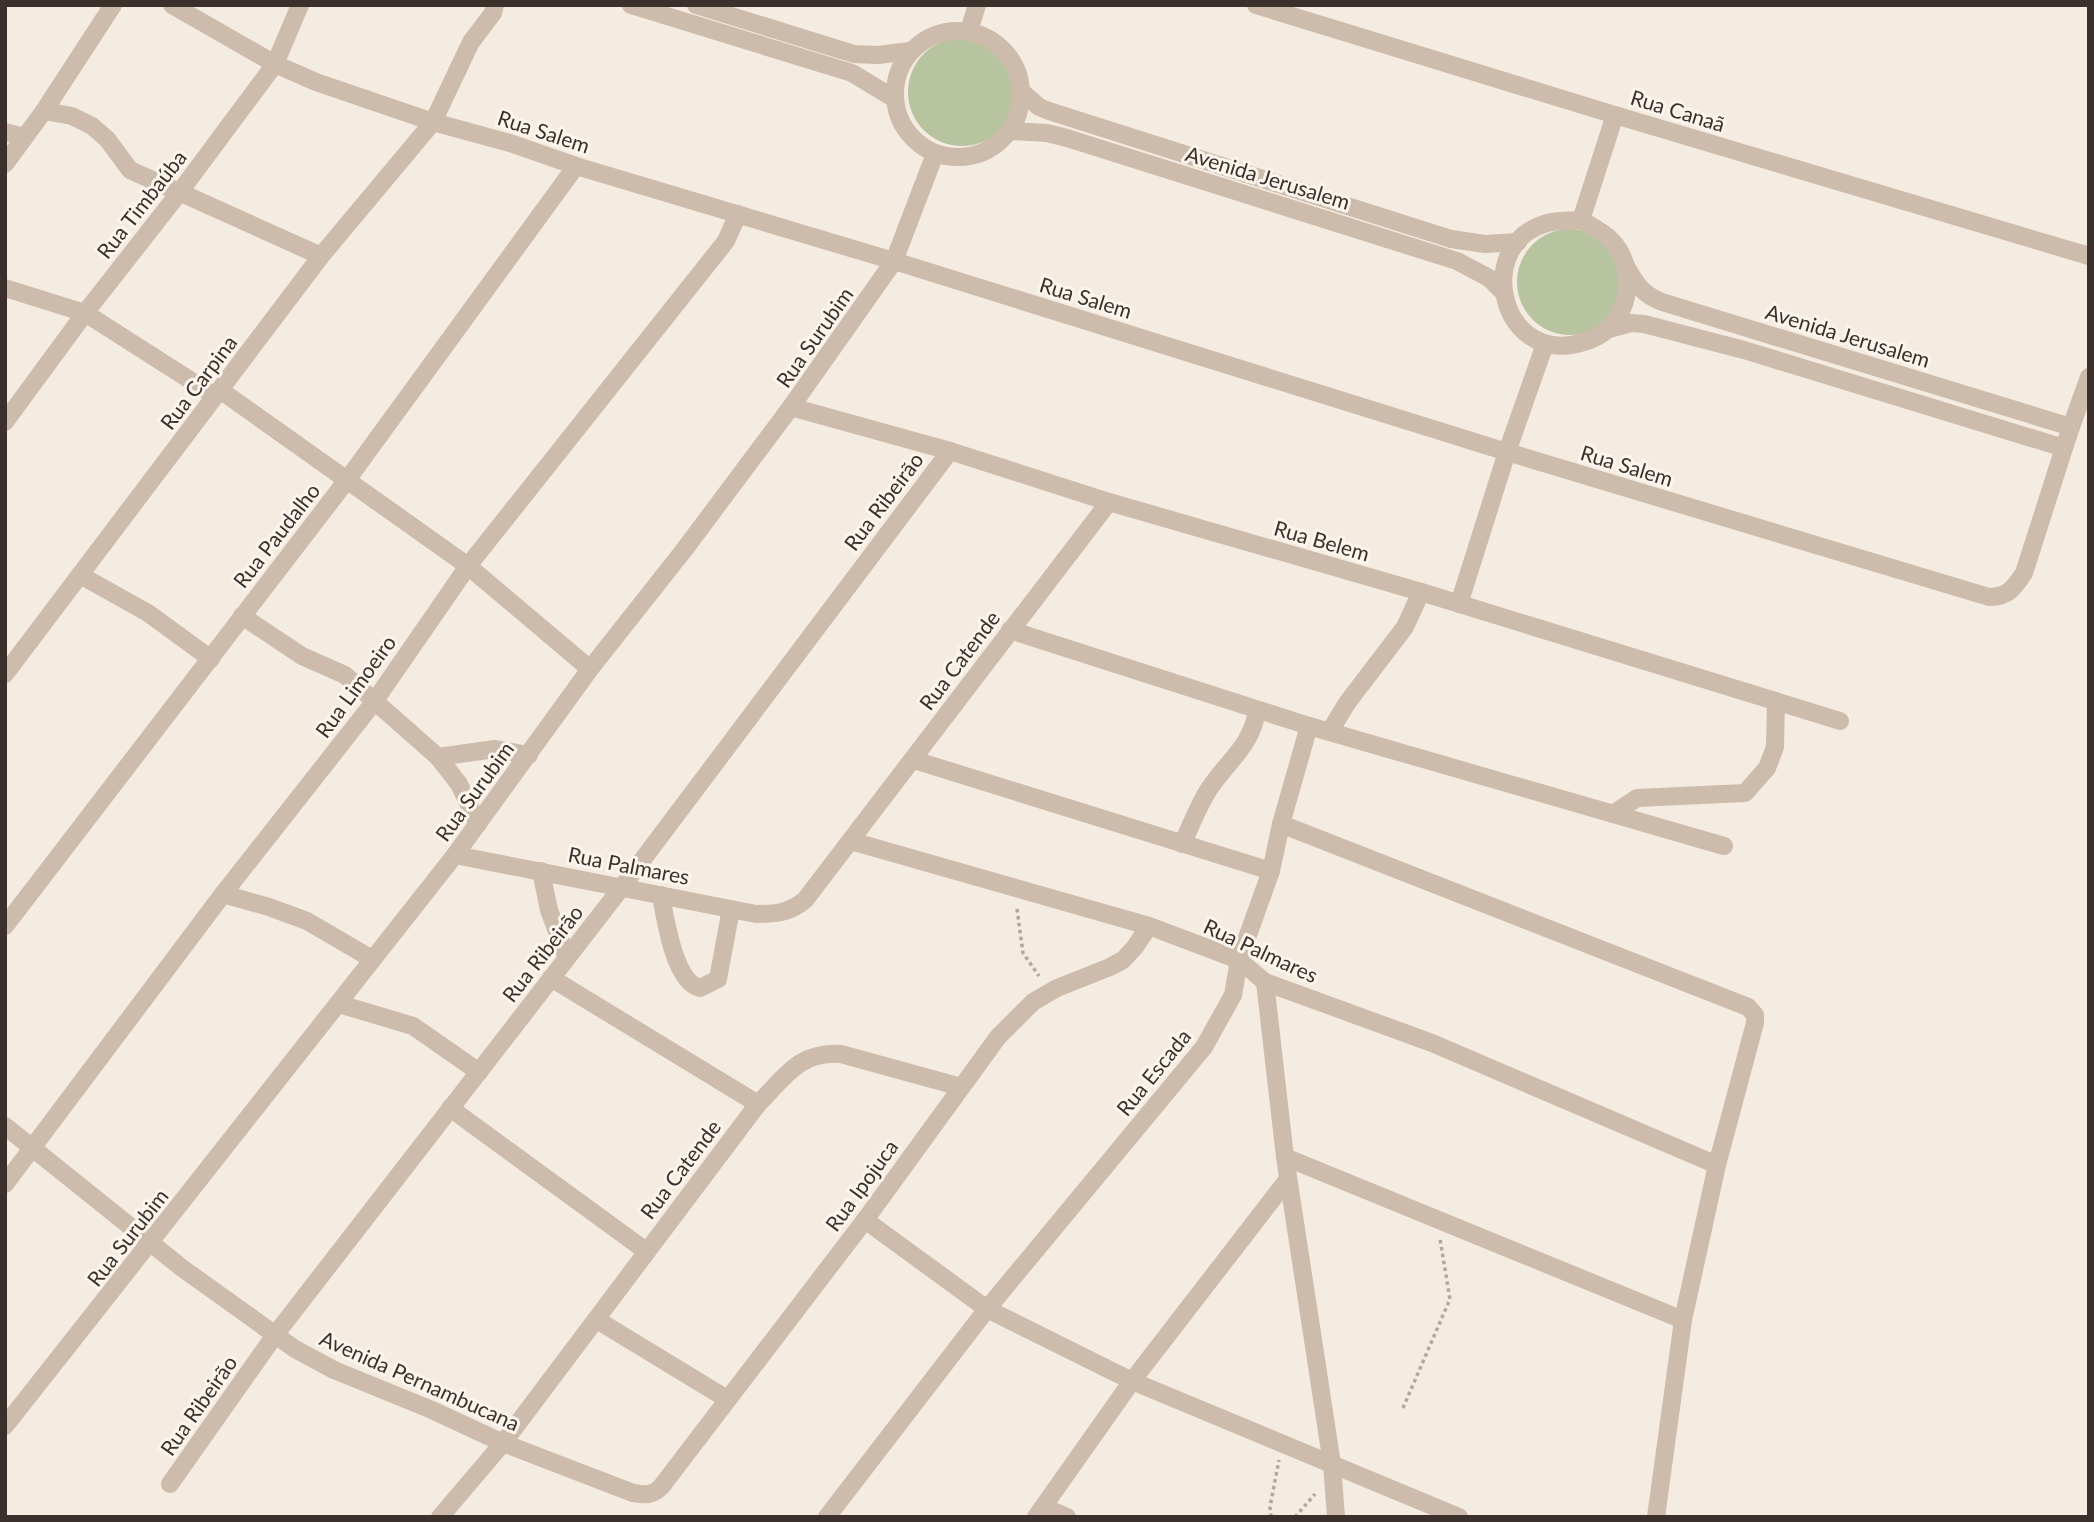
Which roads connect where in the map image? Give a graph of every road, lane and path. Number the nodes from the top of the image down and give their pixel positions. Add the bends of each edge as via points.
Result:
1 (113, 5) edge
2 (172, 5) edge
3 (300, 5) edge
4 (495, 5) edge
5 (631, 5) edge
6 (696, 5) edge
7 (977, 5) edge
8 (1255, 5) edge
9 (757, 24) junction
10 (969, 31) junction
11 (752, 43) junction
12 (910, 51) junction
13 (275, 64) junction
14 (1022, 92) junction
15 (895, 99) junction
16 (44, 110) junction
17 (1615, 115) junction
18 (433, 122) junction
19 (1010, 131) junction
20 (5, 132) edge
21 (25, 137) junction
22 (1166, 148) junction
23 (935, 154) junction
24 (5, 164) edge
25 (576, 166) junction
26 (1162, 168) junction
27 (179, 193) junction
28 (1360, 210) junction
29 (738, 214) junction
30 (1581, 220) junction
31 (1355, 228) junction
32 (1518, 242) junction
33 (321, 256) junction
34 (2089, 256) edge
35 (894, 261) junction
36 (1626, 266) junction
37 (5, 288) edge
38 (1503, 292) junction
39 (85, 313) junction
40 (1609, 329) junction
41 (1545, 345) junction
42 (2089, 377) edge
43 (218, 393) junction
44 (791, 407) junction
45 (5, 422) edge
46 (2071, 427) junction
47 (2064, 447) junction
48 (950, 451) junction
49 (1507, 452) junction
50 (347, 480) junction
51 (1109, 502) junction
52 (468, 566) junction
53 (80, 575) junction
54 (1421, 592) junction
55 (1459, 604) junction
56 (242, 616) junction
57 (1010, 630) junction
58 (211, 659) junction
59 (590, 669) junction
60 (5, 674) edge
61 (1776, 701) junction
62 (374, 702) junction
63 (1257, 710) junction
64 (1840, 721) dead end
65 (1309, 726) junction
66 (1331, 731) junction
67 (529, 755) junction
68 (438, 757) junction
69 (914, 760) junction
70 (1613, 814) junction
71 (478, 824) junction
72 (1281, 824) junction
73 (851, 841) junction
74 (1182, 844) junction
75 (1724, 846) dead end
76 (456, 856) junction
77 (541, 872) junction
78 (1271, 872) junction
79 (622, 887) junction
80 (1017, 888) junction
81 (223, 894) junction
82 (661, 894) junction
83 (731, 909) junction
84 (793, 910) joint
85 (5, 926) edge
86 (1149, 926) junction
87 (567, 958) junction
88 (372, 959) junction
89 (1239, 960) junction
90 (551, 978) junction
91 (1265, 982) junction
92 (1051, 992) junction
93 (339, 1004) junction
94 (479, 1072) junction
95 (961, 1087) junction
96 (758, 1104) junction
97 (450, 1108) junction
98 (5, 1126) edge
99 (33, 1147) junction
100 (1285, 1157) junction
101 (1717, 1165) junction
102 (1288, 1179) junction
103 (5, 1184) edge
104 (1437, 1219) junction
105 (865, 1220) junction
106 (151, 1243) junction
107 (646, 1251) junction
108 (987, 1309) junction
109 (597, 1320) junction
110 (1683, 1320) junction
111 (275, 1335) junction
112 (1132, 1381) junction
113 (727, 1399) junction
114 (1403, 1408) dead end
115 (5, 1426) edge
116 (503, 1443) junction
117 (1284, 1444) junction
118 (1332, 1464) junction
119 (170, 1484) dead end
120 (633, 1493) joint
121 (1040, 1512) edge
122 (440, 1517) edge
123 (827, 1517) edge
124 (1067, 1517) edge
125 (1271, 1517) edge
126 (1336, 1517) edge
127 (1460, 1517) edge
128 (1656, 1517) edge

1 - 16 street
2 - 13 street, Rua Salem
3 - 13 street, Rua Timbaúba
4 - 18 street, Rua Carpina
5 - 11 street
6 - 9 street
7 - 10 street
8 - 17 street, Rua Canaã
9 - 11 street
9 - 12 street via 854,54
10 - 12 street via 932,36
10 - 14 street via 1007,51 1018,70
11 - 15 street via 852,73
12 - 15 street via 897,78
13 - 18 street, Rua Salem
13 - 27 street, Rua Timbaúba
14 - 19 street via 1020,113
14 - 22 street, Avenida Jerusalem via 1038,107
15 - 23 street via 907,132
16 - 21 street
16 - 27 street via 92,126 130,170
17 - 30 street
17 - 34 street, Rua Canaã
18 - 25 street, Rua Salem
18 - 33 street, Rua Carpina
19 - 23 street via 995,146 976,155
19 - 26 street, Avenida Jerusalem via 1047,133
20 - 21 street
21 - 24 street
22 - 26 street
22 - 28 street, Avenida Jerusalem
23 - 35 street, Rua Surubim
25 - 29 street, Rua Salem
25 - 50 street, Rua Paudalho
26 - 31 street, Avenida Jerusalem
27 - 33 street
27 - 39 street, Rua Timbaúba
28 - 31 street
28 - 32 street, Avenida Jerusalem via 1451,239
29 - 35 street, Rua Salem
29 - 52 street, Rua Limoeiro via 726,241
30 - 32 street, Avenida Jerusalem via 1543,224
30 - 36 street, Avenida Jerusalem via 1610,239
31 - 38 street, Avenida Jerusalem via 1457,261 1489,278
32 - 38 street via 1503,274
33 - 43 street, Rua Carpina
35 - 44 street, Rua Surubim
35 - 49 street, Rua Salem
36 - 40 street via 1626,300
36 - 46 street, Avenida Jerusalem via 1637,287 1662,302
37 - 39 street
38 - 41 street, Avenida Jerusalem via 1518,325
39 - 43 street
39 - 45 street, Rua Timbaúba
40 - 41 street via 1581,344
40 - 47 street via 1644,324
41 - 49 street
42 - 46 street
43 - 50 street
43 - 53 street, Rua Carpina
44 - 48 street, Rua Belem
44 - 59 street, Rua Surubim
46 - 47 street
47 - 49 street, Rua Salem via 2024,573 2001,597
48 - 51 street, Rua Belem
48 - 79 street, Rua Ribeirão
49 - 55 street
50 - 52 street
50 - 56 street, Rua Paudalho
51 - 54 street, Rua Belem
51 - 57 street, Rua Catende
52 - 59 street
52 - 62 street, Rua Limoeiro
53 - 58 street via 148,613
53 - 60 street, Rua Carpina
54 - 55 street, Rua Belem
54 - 66 street via 1405,627 1353,694
55 - 61 street, Rua Belem
56 - 58 street, Rua Paudalho
56 - 62 street via 302,656 345,676
57 - 63 street
57 - 69 street, Rua Catende
58 - 85 street, Rua Paudalho
59 - 67 street, Rua Surubim
61 - 64 street, Rua Belem
61 - 70 street via 1775,747 1767,768 1745,793 1637,798
62 - 68 street
62 - 81 street, Rua Limoeiro
63 - 65 street
63 - 74 street via 1250,738 1207,792
65 - 66 street
65 - 72 street, Rua Escada
66 - 70 street
67 - 68 street via 495,749
67 - 71 street, Rua Surubim
68 - 71 street
69 - 73 street, Rua Catende
69 - 74 street
70 - 75 street
71 - 76 street, Rua Surubim
72 - 78 street, Rua Escada
72 - 101 street via 1748,1007 1755,1023
73 - 80 street, Rua Palmares
73 - 84 street, Rua Catende
74 - 78 street
76 - 77 street, Rua Palmares
76 - 88 street, Rua Surubim
77 - 79 street, Rua Palmares
77 - 87 street
78 - 89 street, Rua Escada
79 - 82 street, Rua Palmares
79 - 87 street, Rua Ribeirão
80 - 86 street, Rua Palmares
80 - 92 path via 1023,953
81 - 88 street via 307,921
81 - 99 street, Rua Limoeiro
82 - 83 street, Rua Palmares
82 - 83 street via 680,968 687,982 700,988 718,979
83 - 84 street, Rua Palmares via 756,914
86 - 89 street, Rua Palmares
86 - 92 street, Rua Ipojuca via 1123,960
87 - 90 street, Rua Ribeirão
88 - 93 street, Rua Surubim
89 - 91 street, Rua Palmares
89 - 108 street, Rua Escada via 1233,995 1204,1047
90 - 94 street, Rua Ribeirão
90 - 96 street
91 - 100 street
91 - 101 street, Rua Palmares via 1432,1043
92 - 95 street, Rua Ipojuca via 1033,1002 998,1037
93 - 94 street via 413,1026
93 - 106 street, Rua Surubim
94 - 97 street, Rua Ribeirão
95 - 96 street, Rua Catende via 841,1054 822,1053 799,1062
95 - 105 street, Rua Ipojuca
96 - 107 street, Rua Catende
97 - 107 street
97 - 111 street, Rua Ribeirão
98 - 99 street, Avenida Pernambucana
99 - 103 street, Rua Limoeiro
99 - 106 street, Avenida Pernambucana
100 - 102 street
100 - 104 street
101 - 110 street
102 - 112 street
102 - 118 street
104 - 110 street
104 - 114 path via 1450,1299
105 - 108 street
105 - 113 street, Rua Ipojuca
106 - 111 street, Avenida Pernambucana
106 - 115 street, Rua Surubim
107 - 109 street, Rua Catende
108 - 112 street
108 - 123 street, Rua Escada
109 - 113 street
109 - 116 street, Rua Catende
110 - 128 street
111 - 116 street, Avenida Pernambucana via 334,1370
111 - 119 street, Rua Ribeirão
112 - 117 street
112 - 121 street
113 - 120 street, Rua Ipojuca via 661,1487 646,1495
116 - 120 street, Avenida Pernambucana
116 - 122 street, Rua Catende
117 - 118 street
117 - 125 path
118 - 126 street
118 - 127 street
121 - 124 street

